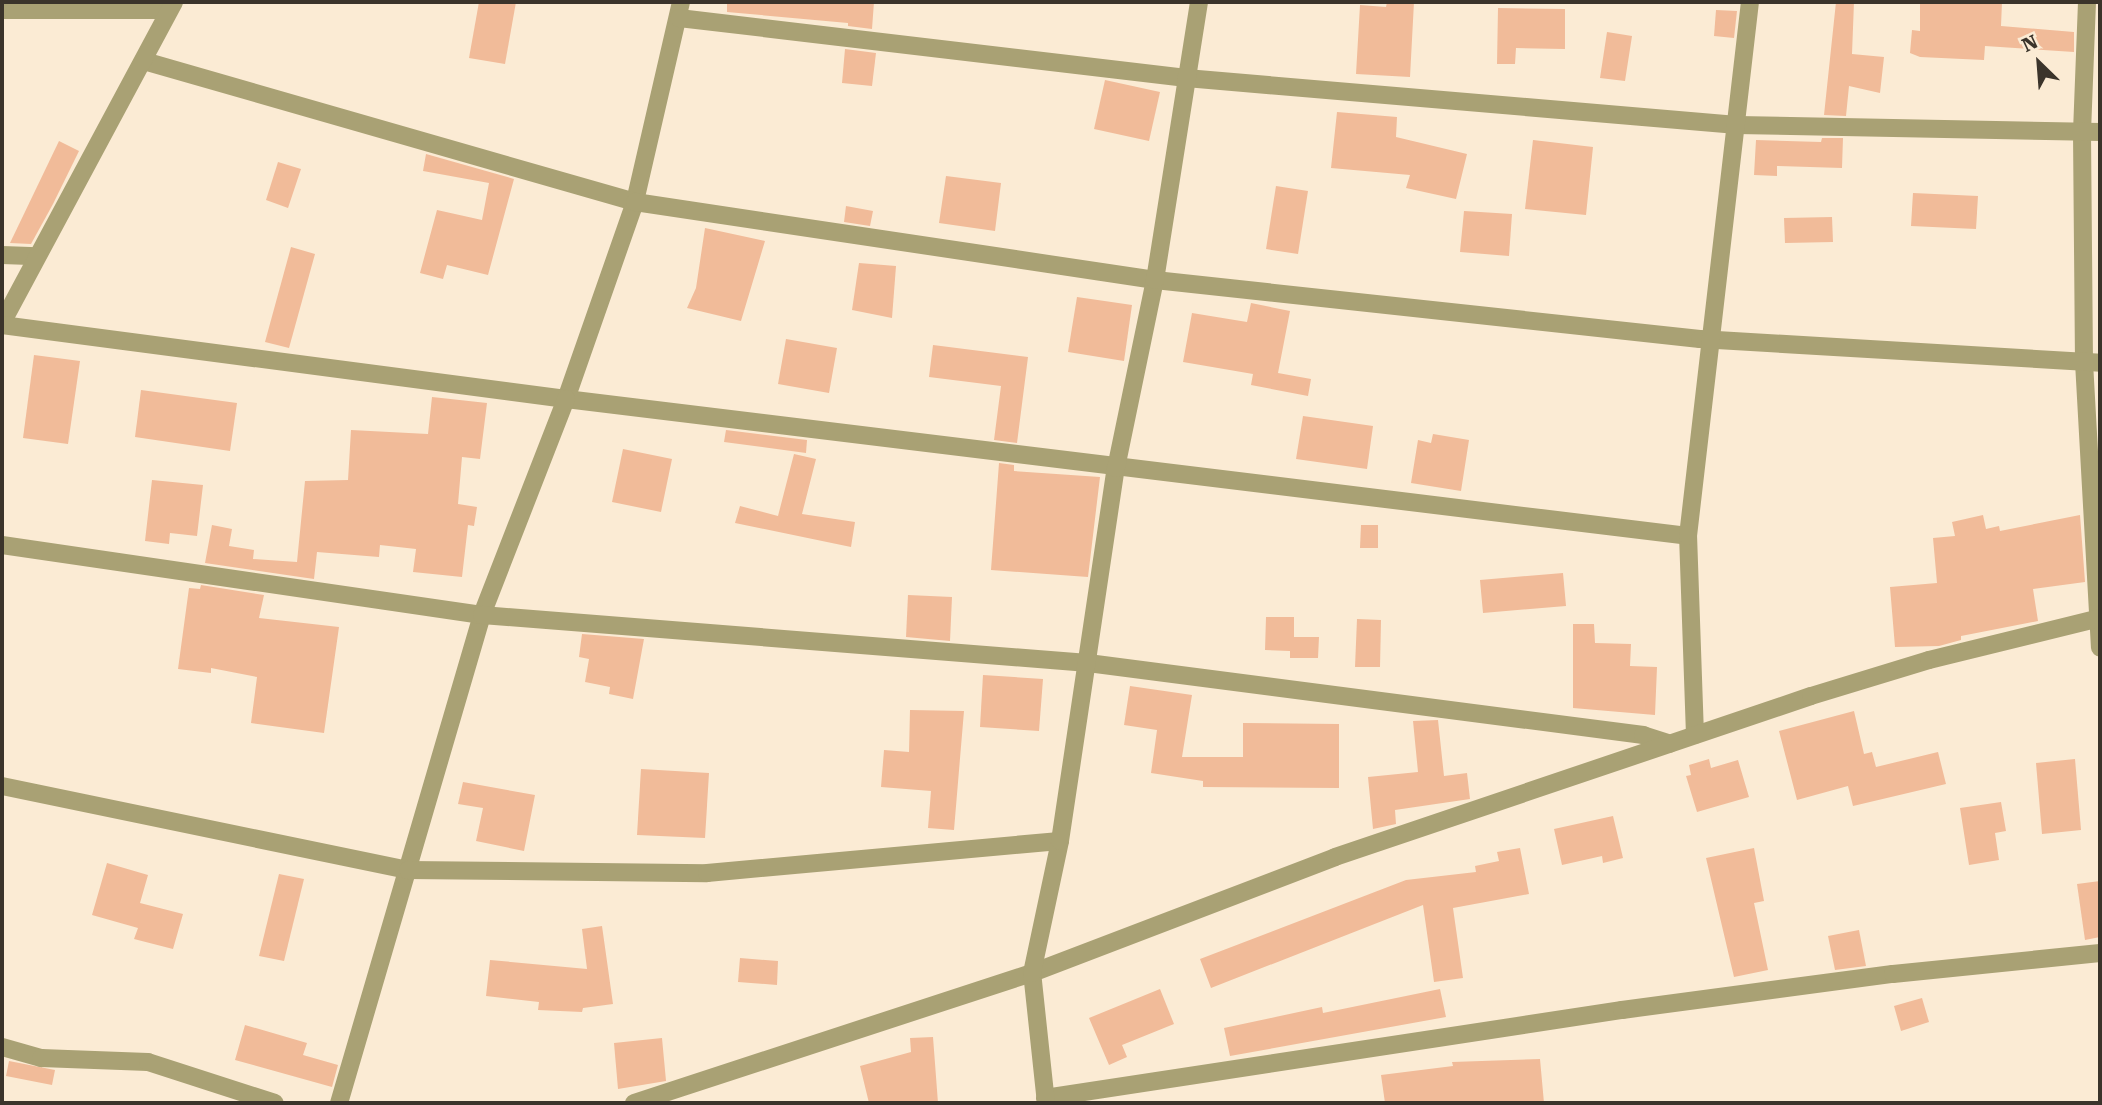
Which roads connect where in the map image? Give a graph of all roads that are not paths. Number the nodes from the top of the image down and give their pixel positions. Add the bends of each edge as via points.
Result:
1 (1199, 2) edge
2 (1749, 2) edge
3 (2087, 2) edge
4 (171, 6) edge
5 (2, 10) edge
6 (680, 10) edge
7 (144, 61) junction
8 (1186, 78) junction
9 (1737, 125) junction
10 (2091, 133) edge
11 (635, 202) junction
12 (2, 255) edge
13 (37, 256) junction
14 (1155, 280) junction
15 (2, 324) edge
16 (1713, 340) junction
17 (2092, 362) edge
18 (566, 399) junction
19 (1116, 468) junction
20 (1688, 536) junction
21 (2, 545) edge
22 (482, 615) junction
23 (2098, 619) edge
24 (2100, 648) edge
25 (1088, 663) junction
26 (1695, 735) junction
27 (1670, 744) junction
28 (2, 786) edge
29 (1060, 841) junction
30 (408, 870) junction
31 (2100, 954) edge
32 (1032, 973) junction
33 (2, 1047) edge
34 (1045, 1101) edge
35 (275, 1103) edge
36 (339, 1103) edge
37 (634, 1103) edge

1 - 8 street
2 - 9 street
3 - 10 street
4 - 5 street
4 - 7 street
6 - 8 street
6 - 11 street
7 - 11 street
7 - 13 street
8 - 9 street
8 - 14 street
9 - 10 street
9 - 16 street
10 - 17 street
11 - 14 street
11 - 18 street
12 - 13 street
13 - 15 street
14 - 16 street
14 - 19 street
15 - 18 street
16 - 17 street
16 - 20 street
17 - 23 street
18 - 19 street
18 - 22 street
19 - 20 street
19 - 25 street
20 - 26 street
21 - 22 street
22 - 25 street
22 - 30 street
23 - 24 street
23 - 26 street via 1929,660
25 - 27 street via 1643,735
25 - 29 street
26 - 27 street
27 - 32 street via 1335,857
28 - 30 street
29 - 30 street via 707,873
29 - 32 street
30 - 36 street
31 - 34 street via 1894,974 1636,1008
32 - 34 street
32 - 37 street
33 - 35 street via 41,1058 148,1062

